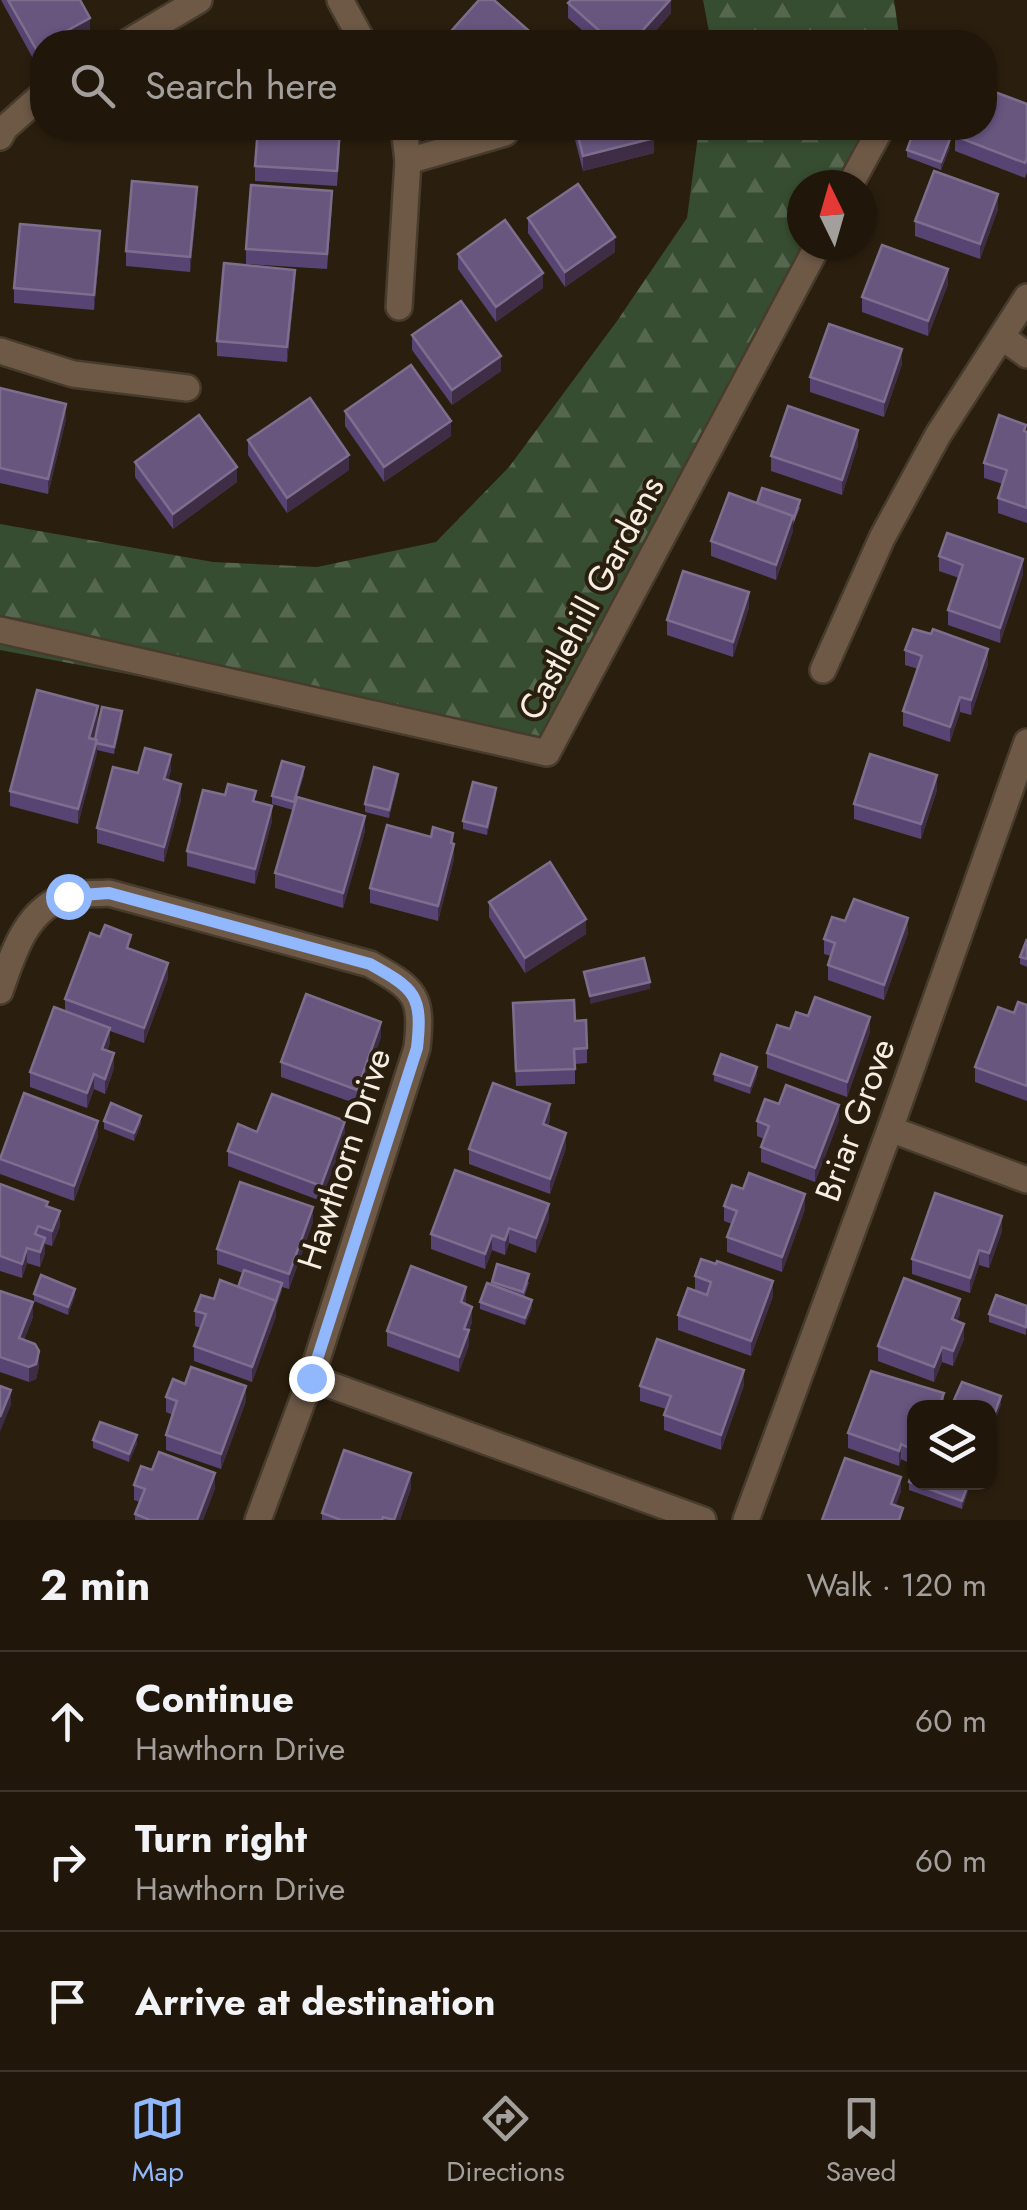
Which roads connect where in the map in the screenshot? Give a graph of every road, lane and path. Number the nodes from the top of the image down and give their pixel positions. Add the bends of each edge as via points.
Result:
1 (199, 0) edge
2 (340, 0) edge
3 (161, 10) edge
4 (140, 30) edge
5 (356, 30) edge
6 (30, 105) edge
7 (0, 137) edge
8 (405, 140) edge
9 (481, 140) edge
10 (874, 140) edge
11 (408, 161) junction
12 (858, 170) edge
13 (810, 260) edge
14 (1027, 297) edge
15 (399, 307) dead end
16 (1002, 337) junction
17 (0, 351) edge
18 (1027, 354) edge
19 (187, 388) dead end
20 (0, 630) edge
21 (823, 670) dead end
22 (1027, 742) edge
23 (0, 991) edge
24 (890, 1130) junction
25 (1027, 1180) edge
26 (311, 1378) junction
27 (258, 1520) edge
28 (703, 1520) edge
29 (746, 1520) edge

1 - 3 street
2 - 5 street
3 - 4 street
6 - 7 street
8 - 11 street
9 - 11 street
10 - 12 street
11 - 15 street
13 - 20 street, Castlehill Gardens via 548,753
14 - 16 street
16 - 18 street
16 - 21 street via 938,435
17 - 19 street via 73,374
22 - 24 street, Briar Grove
23 - 26 street, Hawthorn Drive via 38,911 68,896 109,893 370,964 400,980 417,999 417,1048
24 - 25 street
24 - 29 street, Briar Grove
26 - 27 street, Hawthorn Drive
26 - 28 street

